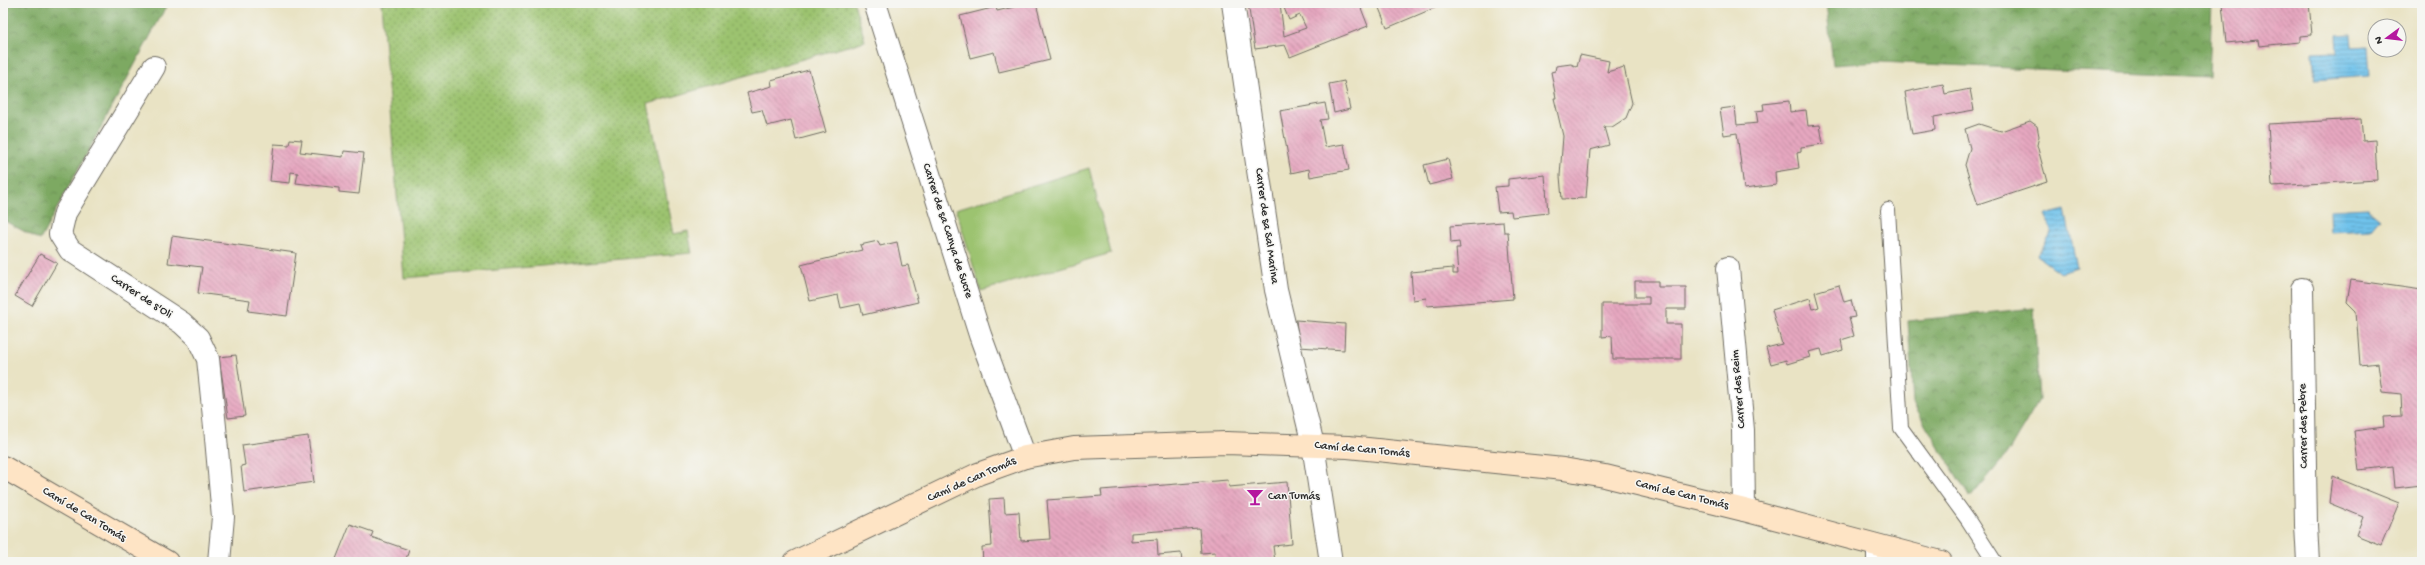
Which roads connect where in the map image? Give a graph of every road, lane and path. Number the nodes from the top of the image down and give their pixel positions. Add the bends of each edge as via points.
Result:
1 (875, 3) edge
2 (1233, 3) edge
3 (154, 67) dead end
4 (1888, 210) dead end
5 (1728, 268) dead end
6 (2302, 289) dead end
7 (1313, 445) junction
8 (1025, 456) junction
9 (3, 467) edge
10 (1744, 510) junction
11 (1878, 554) edge
12 (167, 562) edge
13 (219, 562) edge
14 (795, 562) edge
15 (1331, 562) edge
16 (1941, 562) edge
17 (1995, 562) edge
18 (2308, 562) edge

1 - 8 street, Carrer de sa Canya de Sucre via 980,334
2 - 7 street, Carrer de sa Sal Marina via 1276,290
3 - 13 street, Carrer de s'Oli via 66,213 60,234 70,250 182,323 198,338 208,359 224,517
4 - 17 lane via 1901,428 1968,520
5 - 10 street, Carrer des Reim via 1743,430
6 - 18 street, Carrer des Pebre
7 - 8 street, Camí de Can Tomás via 1226,443 1074,448
7 - 10 street, Camí de Can Tomás via 1563,469 1605,476
7 - 15 street, Carrer de sa Sal Marina
8 - 14 street, Camí de Can Tomás via 978,474
9 - 12 street, Camí de Can Tomás
10 - 11 street, Camí de Can Tomás
11 - 16 street, Camí de Can Tomás

